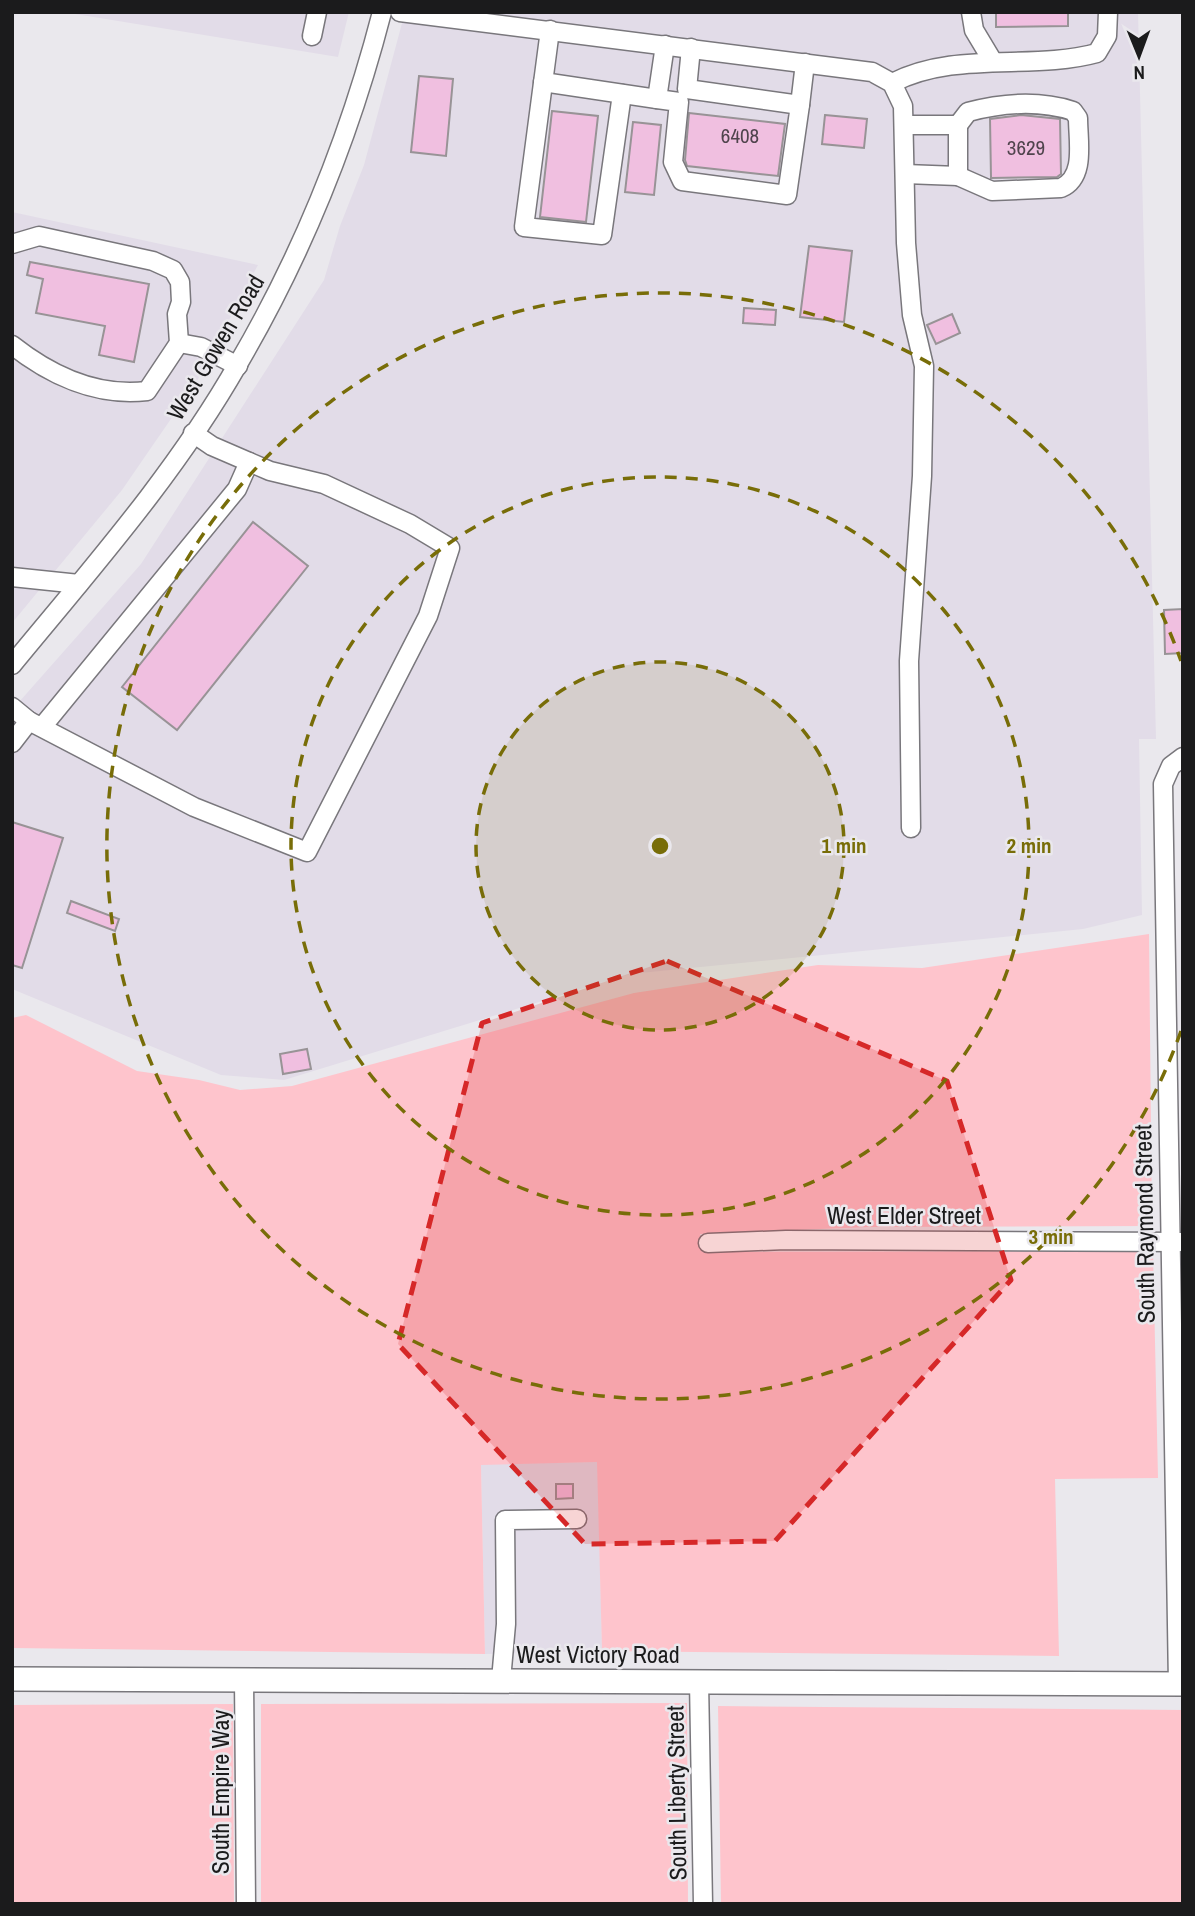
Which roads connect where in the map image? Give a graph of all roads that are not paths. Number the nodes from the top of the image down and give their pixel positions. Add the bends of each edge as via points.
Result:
1 (317, 12) edge
2 (382, 12) edge
3 (400, 12) edge
4 (971, 12) edge
5 (1108, 12) edge
6 (550, 30) junction
7 (312, 36) dead end
8 (665, 45) junction
9 (691, 48) junction
10 (992, 60) junction
11 (805, 63) junction
12 (543, 82) junction
13 (892, 83) junction
14 (622, 94) junction
15 (683, 95) junction
16 (657, 99) junction
17 (800, 105) junction
18 (904, 125) junction
19 (958, 125) junction
20 (905, 174) junction
21 (958, 176) junction
22 (12, 244) edge
23 (179, 343) junction
24 (12, 345) edge
25 (238, 366) junction
26 (193, 433) junction
27 (249, 462) junction
28 (12, 576) edge
29 (79, 584) junction
30 (12, 665) edge
31 (12, 707) edge
32 (36, 724) junction
33 (12, 743) edge
34 (1177, 761) edge
35 (911, 828) dead end
36 (1176, 1242) edge
37 (708, 1243) dead end
38 (577, 1519) dead end
39 (12, 1679) edge
40 (244, 1679) junction
41 (501, 1680) junction
42 (699, 1681) junction
43 (1180, 1684) edge
44 (246, 1904) edge
45 (703, 1904) edge

1 - 7 street
2 - 25 street, West Gowen Road via 332,173 296,257
3 - 6 street
4 - 10 street via 974,30
5 - 10 street via 1107,36 1097,53 1077,58
6 - 8 street
6 - 12 street
8 - 9 street
8 - 16 street
9 - 11 street
9 - 15 street
10 - 13 street via 914,72
11 - 13 street via 872,72
11 - 17 street
12 - 14 street
12 - 14 street via 524,227 603,236
13 - 18 street via 903,106
14 - 16 street
15 - 16 street
15 - 17 street
15 - 17 street via 673,162 682,181 787,195
18 - 19 street
18 - 20 street
19 - 21 street
19 - 21 street via 968,112 1008,103 1059,106 1078,118 1077,174 1071,184 992,191
20 - 21 street
20 - 35 street via 912,301 924,366 922,477 909,660
22 - 23 street via 38,236 153,261 173,270 180,282
23 - 24 street via 147,391 127,393 80,384
23 - 25 street via 201,347
25 - 26 street, West Gowen Road
26 - 27 street
26 - 29 street, West Gowen Road
27 - 32 street via 237,489
27 - 32 street via 324,484 450,548 428,616 307,852 194,807
28 - 29 street
29 - 30 street, West Gowen Road
31 - 32 street
32 - 33 street
34 - 36 street, South Raymond Street via 1163,784
36 - 37 street, West Elder Street
36 - 43 street, South Raymond Street
38 - 41 street via 505,1520 506,1624
39 - 40 main road, West Victory Road
40 - 41 main road, West Victory Road
40 - 44 street, South Empire Way
41 - 42 main road, West Victory Road
42 - 43 main road, West Victory Road
42 - 45 street, South Liberty Street

